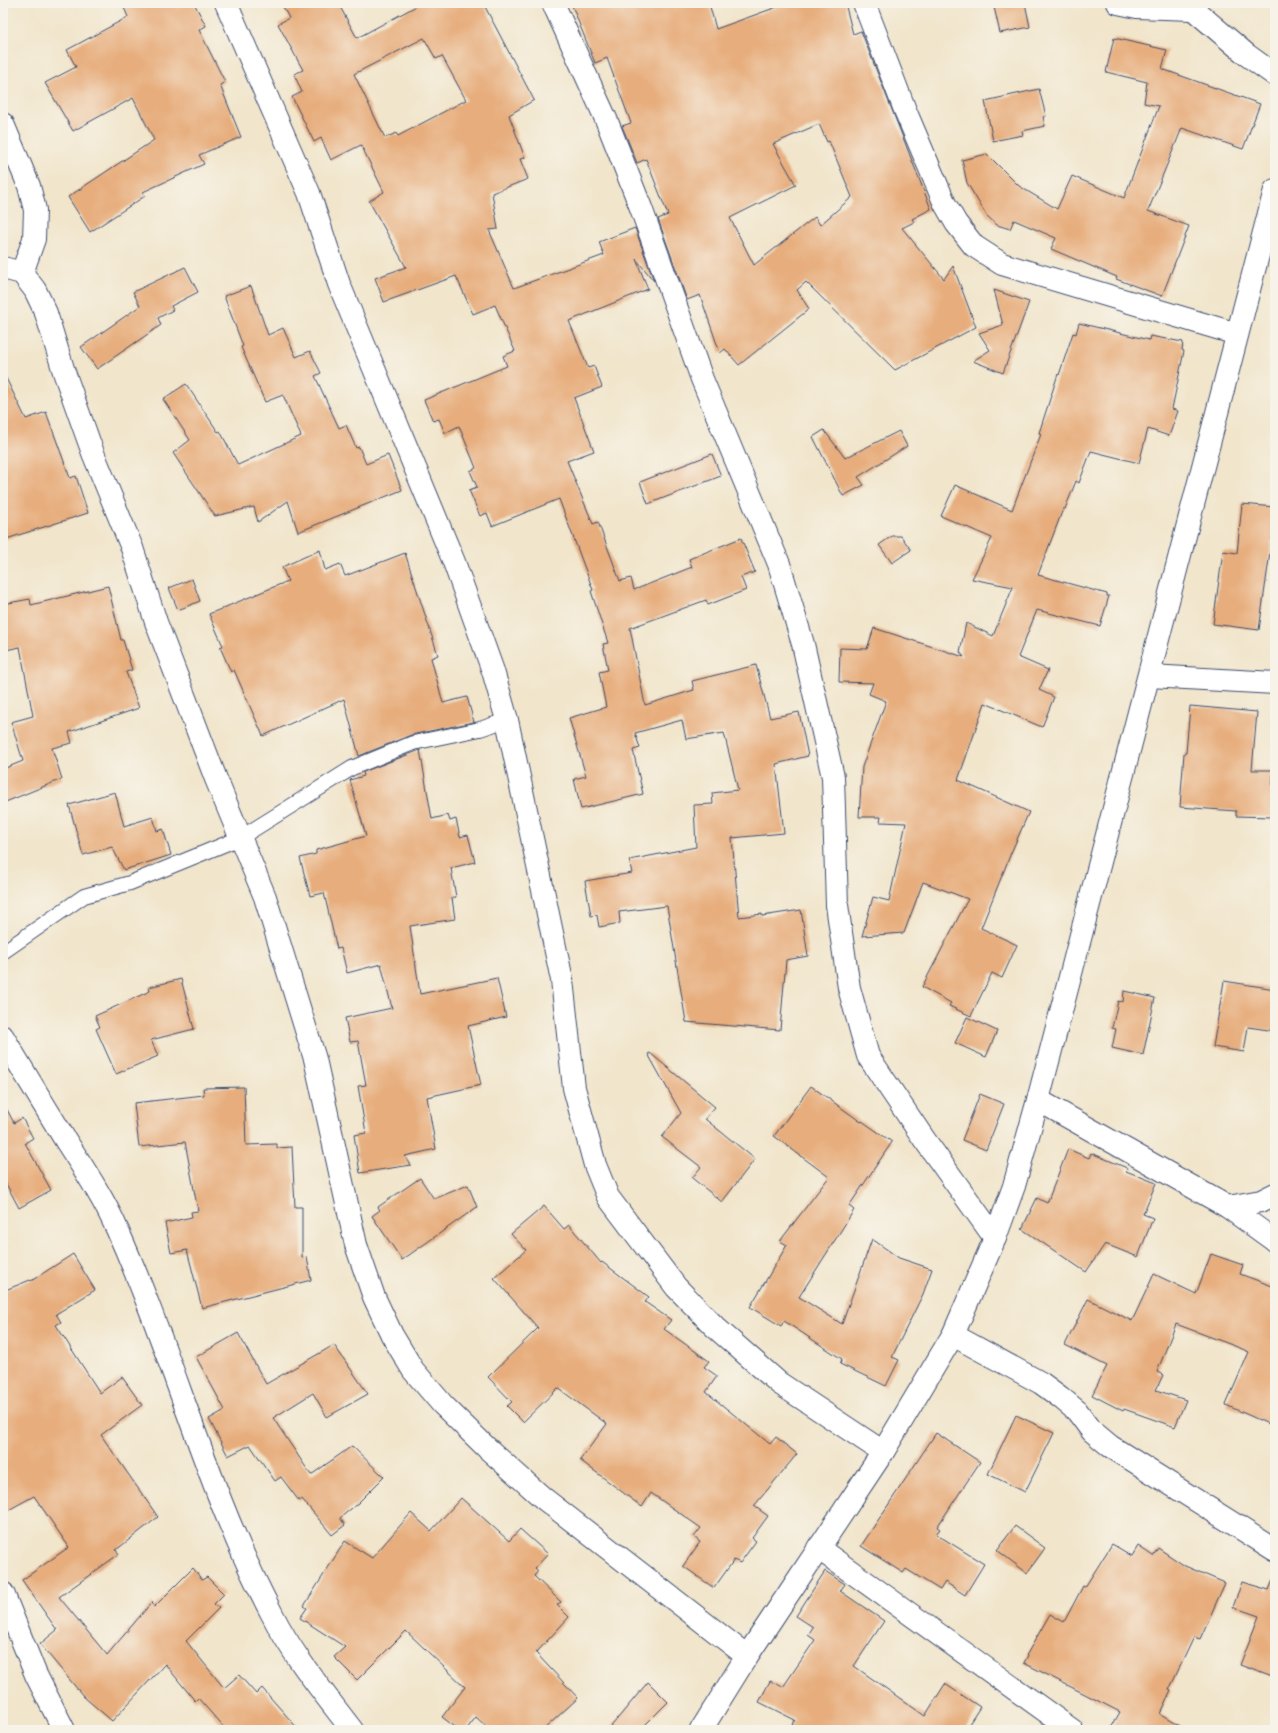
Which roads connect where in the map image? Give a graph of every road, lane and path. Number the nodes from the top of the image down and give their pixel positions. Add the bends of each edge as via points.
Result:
1 (226, 3) edge
2 (553, 3) edge
3 (864, 3) edge
4 (1118, 3) edge
5 (1189, 6) edge
6 (1275, 76) edge
7 (3, 124) edge
8 (1275, 190) edge
9 (13, 270) edge
10 (1237, 334) junction
11 (1150, 676) junction
12 (1275, 683) edge
13 (507, 720) junction
14 (240, 838) junction
15 (3, 952) edge
16 (3, 1037) edge
17 (1038, 1100) junction
18 (1275, 1194) edge
19 (1228, 1208) junction
20 (995, 1238) junction
21 (1275, 1241) edge
22 (953, 1335) junction
23 (883, 1452) junction
24 (818, 1548) junction
25 (1275, 1550) edge
26 (3, 1594) edge
27 (747, 1656) junction
28 (64, 1730) edge
29 (352, 1730) edge
30 (701, 1730) edge
31 (1072, 1730) edge

1 - 13 street via 309,193 339,284 454,562 493,671
2 - 20 street via 606,119 641,208 702,379 779,564 803,644 833,777 837,905 849,988 868,1056
3 - 10 street via 933,178 956,223 974,246 1002,264
4 - 5 street via 1137,7
5 - 6 street
7 - 9 street via 29,186 35,210 34,239
8 - 10 street
9 - 14 street via 35,290 46,313 93,454 132,548 156,622
10 - 11 street
11 - 12 street
11 - 17 street
13 - 14 lane via 480,729 413,743 352,768
13 - 23 street via 562,980 574,1088 595,1165 608,1197 676,1287 715,1327 779,1383
14 - 15 lane via 130,883 84,896
14 - 27 street via 264,897 315,1059 356,1245 374,1297 413,1370 442,1406 543,1498
16 - 29 street via 116,1227 165,1348 205,1464 272,1616 303,1665
17 - 19 street
17 - 20 street via 1014,1186
18 - 19 street via 1261,1201
19 - 21 street
20 - 22 street
22 - 23 street
22 - 25 street via 1041,1383 1077,1411 1092,1431 1110,1446
23 - 24 street
24 - 27 street
24 - 31 street
26 - 28 street via 36,1675
27 - 30 street

